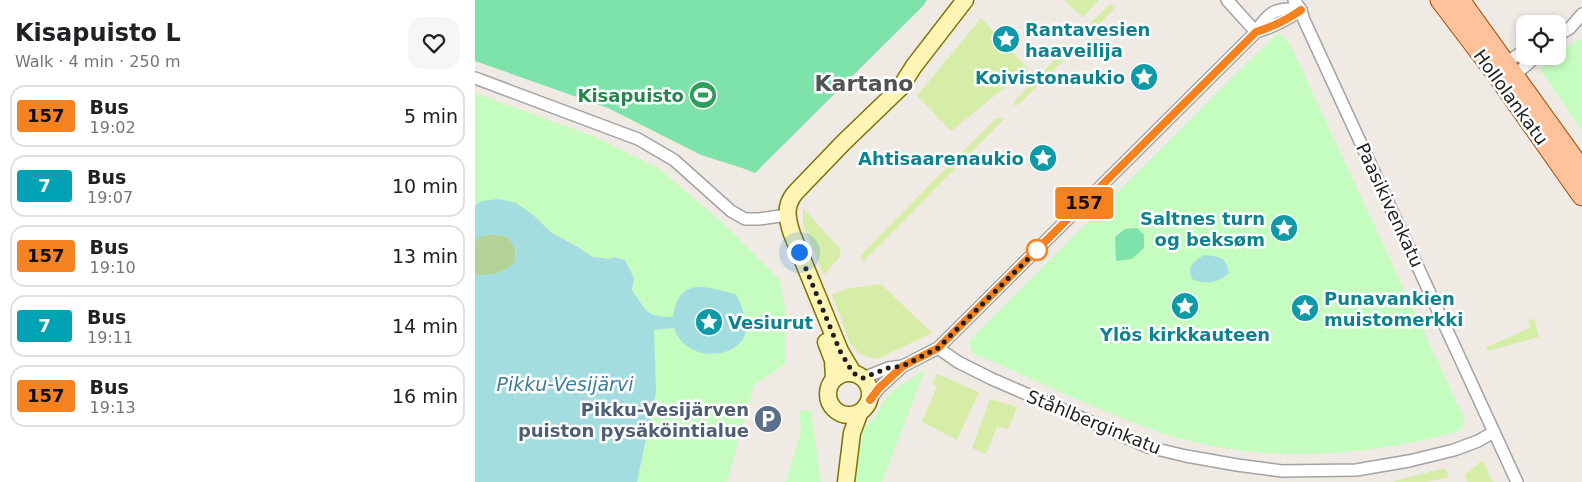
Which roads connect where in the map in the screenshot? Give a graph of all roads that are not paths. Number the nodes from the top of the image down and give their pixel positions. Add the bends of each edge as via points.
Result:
1 (965, 0) edge
2 (1227, 0) edge
3 (1440, 0) edge
4 (1460, 0) edge
5 (1299, 3) edge
6 (1582, 14) edge
7 (1576, 28) edge
8 (1256, 32) junction
9 (1516, 60) edge
10 (1520, 65) edge
11 (915, 66) junction
12 (1504, 73) junction
13 (475, 78) edge
14 (1582, 170) edge
15 (1582, 196) edge
16 (782, 215) junction
17 (938, 348) junction
18 (903, 366) junction
19 (858, 375) junction
20 (834, 379) junction
21 (870, 400) junction
22 (839, 413) junction
23 (859, 414) junction
24 (1494, 432) junction
25 (837, 482) edge
26 (846, 482) edge
27 (1517, 482) edge

1 - 11 main road
2 - 8 street
3 - 12 main road, Hollolankatu
4 - 12 main road, Hollolankatu
5 - 8 street via 1265,17
5 - 24 street, Paasikivenkatu
6 - 7 street
8 - 17 street
9 - 12 street
10 - 12 street
11 - 16 main road via 900,88 791,198
11 - 16 main road via 893,81 788,186 778,203
12 - 14 main road, Hollolankatu
12 - 15 main road, Hollolankatu
13 - 16 street via 638,139 674,160 731,211 745,219
16 - 19 main road via 840,351
16 - 20 main road via 783,237 833,360
17 - 18 street
17 - 24 street, Ståhlberginkatu via 992,379 1148,447 1237,465 1282,471 1357,470 1454,450
18 - 19 street
18 - 21 street
19 - 20 main road via 843,374
19 - 21 main road via 870,388
20 - 22 main road via 828,398
21 - 23 main road
22 - 23 main road
22 - 25 main road via 842,443
23 - 26 main road via 851,433
24 - 27 street, Paasikivenkatu

